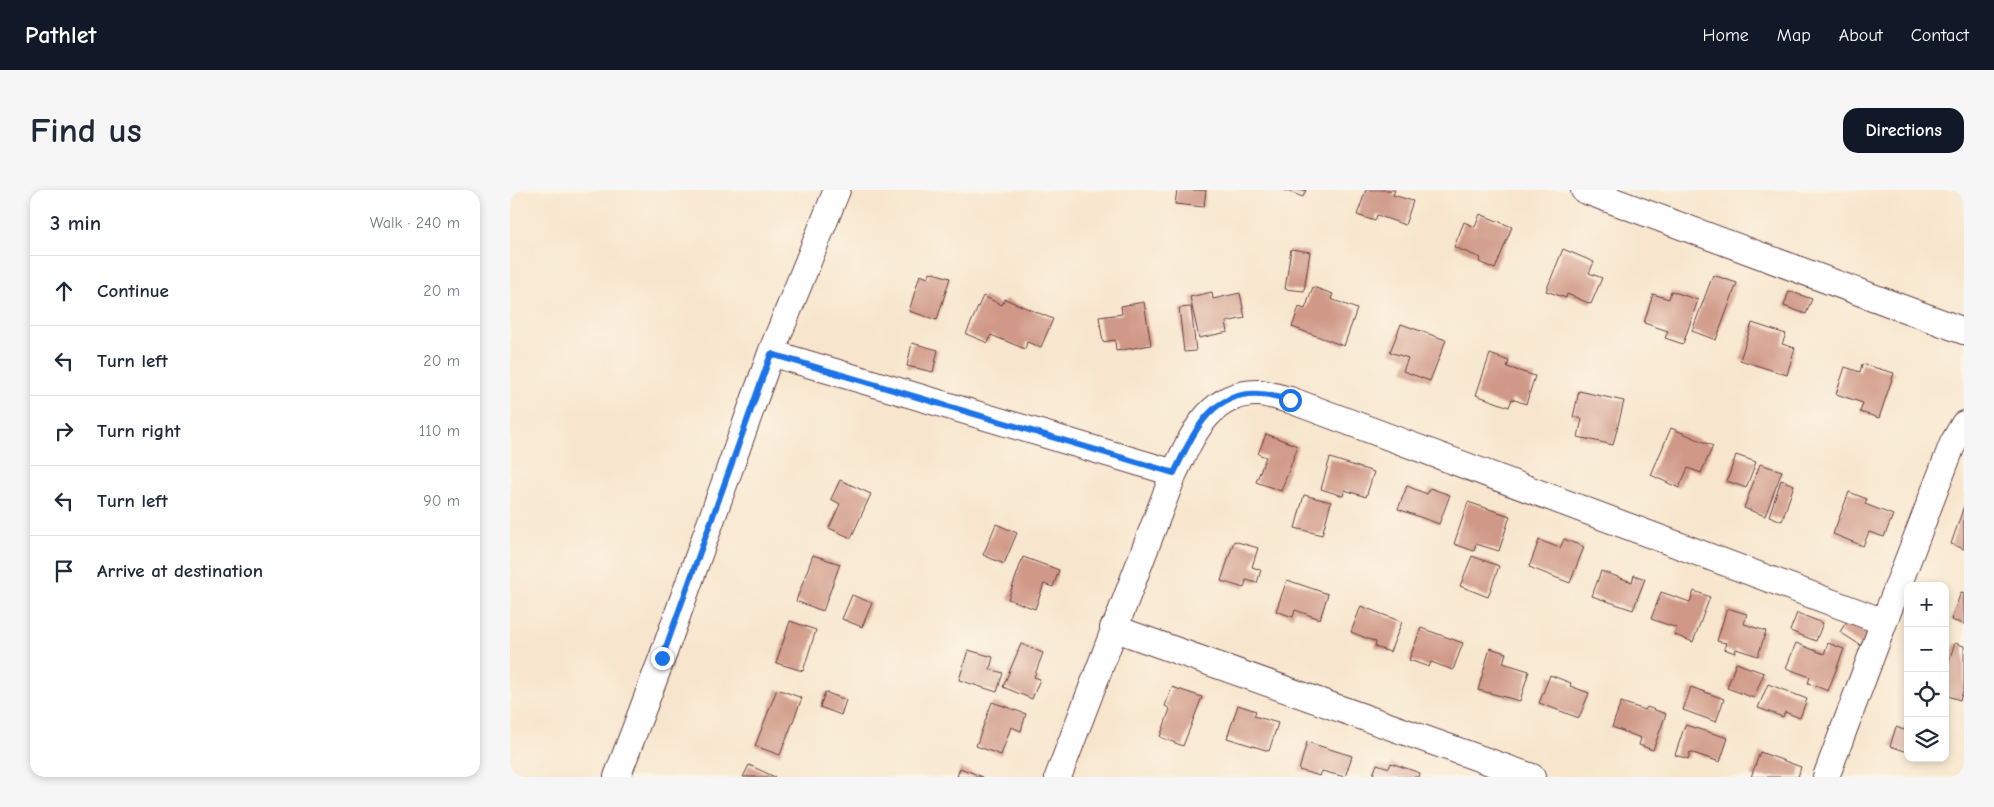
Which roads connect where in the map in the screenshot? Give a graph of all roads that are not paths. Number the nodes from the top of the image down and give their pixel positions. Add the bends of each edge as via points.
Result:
1 (837, 190) edge
2 (1584, 190) edge
3 (1964, 331) edge
4 (771, 354) junction
5 (1964, 424) edge
6 (1174, 473) junction
7 (1884, 622) junction
8 (1114, 628) junction
9 (617, 777) edge
10 (1058, 777) edge
11 (1532, 777) edge
12 (1826, 777) edge

1 - 4 street
2 - 3 street
4 - 6 street
4 - 9 street
5 - 7 street via 1953,443
6 - 7 street via 1194,431 1212,408 1232,396 1260,394 1299,403
6 - 8 street
7 - 12 street
8 - 10 street
8 - 11 street

